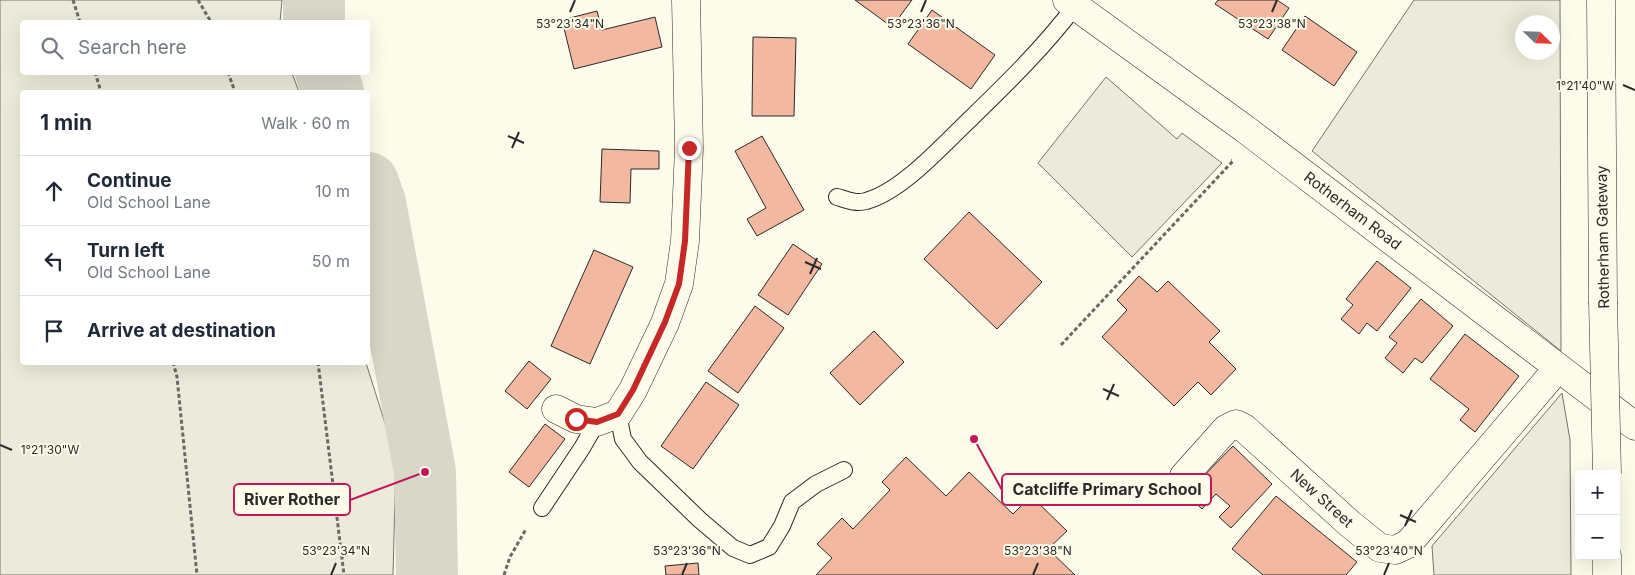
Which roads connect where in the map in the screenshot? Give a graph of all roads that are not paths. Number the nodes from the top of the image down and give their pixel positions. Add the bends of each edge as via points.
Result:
1 (686, 0) edge
2 (1601, 0) edge
3 (1071, 3) edge
4 (837, 197) dead end
5 (1558, 368) junction
6 (556, 409) dead end
7 (607, 418) junction
8 (1635, 426) edge
9 (844, 470) dead end
10 (1607, 470) edge
11 (1184, 476) dead end
12 (542, 508) road end
13 (1607, 560) edge
14 (1607, 575) edge

1 - 7 main road via 689,148 685,241 679,284 633,390
2 - 10 main road, Rotherham Gateway, bridge
3 - 4 lane via 1059,28 922,165 888,192 866,201 852,202
3 - 5 main road, Rotherham Road via 1244,129
5 - 8 main road, Rotherham Road
5 - 11 main road, New Street via 1408,544 1395,550 1380,548 1236,424 1226,429
6 - 7 main road via 576,419
7 - 9 lane via 640,462 719,537 750,555 769,547 792,502 816,484
7 - 12 lane via 582,448
13 - 14 main road

